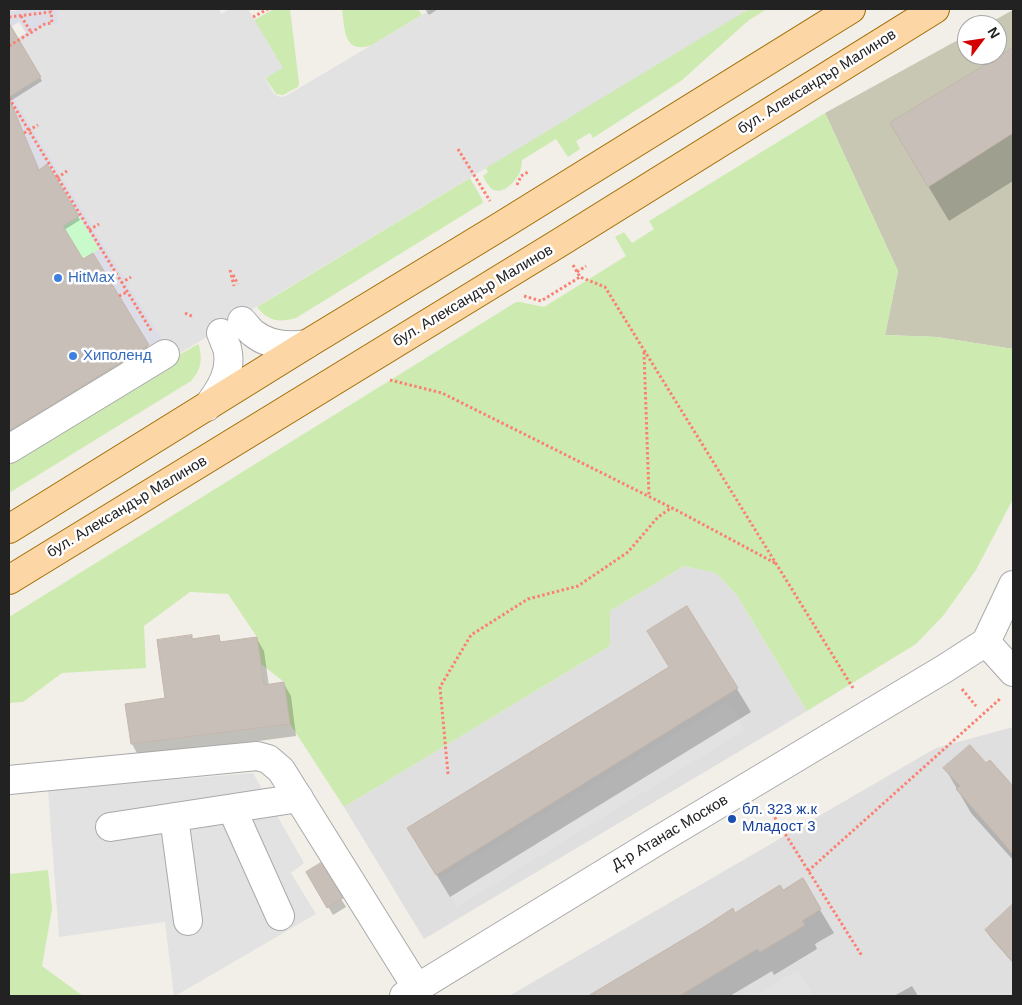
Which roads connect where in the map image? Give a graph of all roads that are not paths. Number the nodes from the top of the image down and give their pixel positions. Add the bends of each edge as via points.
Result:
1 (851, 9) edge
2 (935, 9) edge
3 (307, 344) junction
4 (165, 354) road end
5 (207, 407) junction
6 (9, 450) edge
7 (9, 529) edge
8 (9, 580) edge
9 (1013, 585) edge
10 (986, 642) junction
11 (1013, 672) edge
12 (9, 780) edge
13 (299, 798) junction
14 (232, 809) junction
15 (174, 818) junction
16 (110, 827) dead end
17 (280, 916) dead end
18 (188, 921) dead end
19 (410, 992) edge

1 - 3 main road
2 - 8 main road, бул. Александър Малинов
3 - 5 main road
3 - 5 street via 282,346 231,327 225,378
4 - 6 street
5 - 7 main road
9 - 10 street
10 - 11 street
10 - 19 street, Д-р Атанас Москов
12 - 13 street via 257,756 281,770
13 - 14 street
13 - 19 street
14 - 15 street
14 - 17 street
15 - 16 street
15 - 18 street

